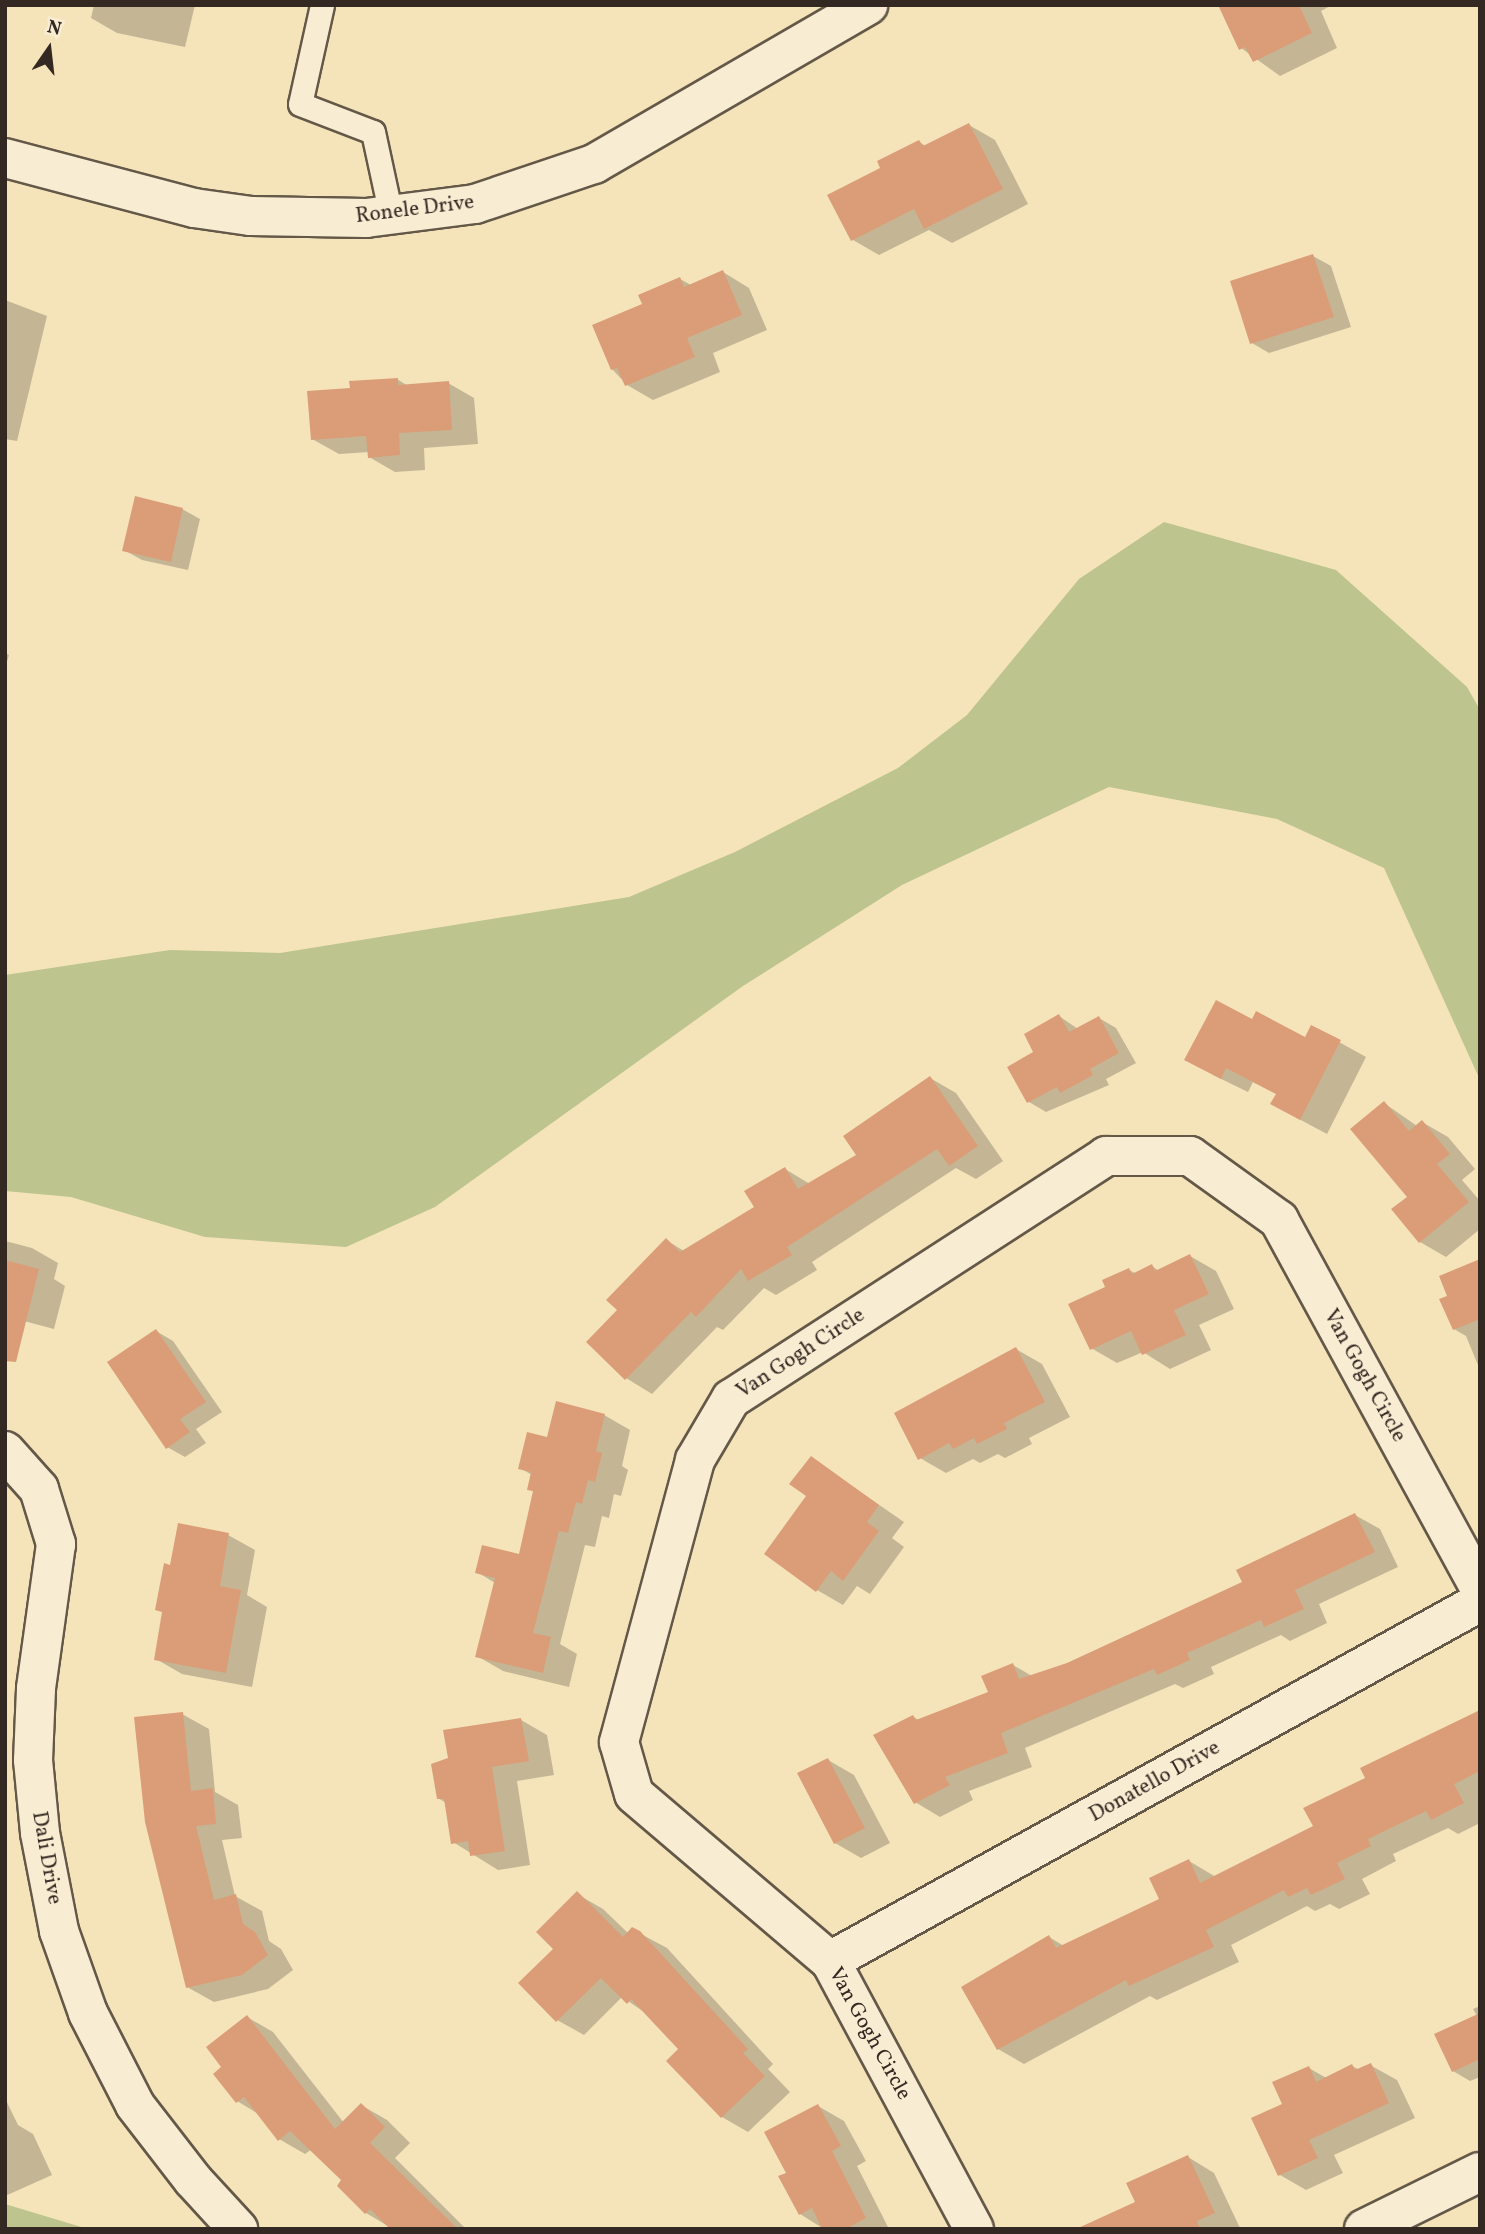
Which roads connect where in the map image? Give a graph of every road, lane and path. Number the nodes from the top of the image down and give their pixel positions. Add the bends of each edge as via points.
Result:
1 (321, 5) edge
2 (868, 5) edge
3 (5, 158) edge
4 (391, 215) junction
5 (5, 1451) edge
6 (1480, 1589) edge
7 (1480, 1602) edge
8 (830, 1961) junction
9 (1480, 2172) edge
10 (238, 2229) edge
11 (974, 2229) edge
12 (1364, 2229) edge

1 - 4 lane via 300,104 373,132
2 - 4 street, Ronele Drive via 594,164 475,204
3 - 4 street, Ronele Drive via 194,208 305,220
5 - 10 street, Dali Drive via 39,1489 56,1544 38,1677 33,1760 40,1833 59,1931 88,2013 135,2105
6 - 8 street, Van Gogh Circle via 1279,1220 1190,1156 1106,1156 731,1399 695,1460 619,1742 634,1794
7 - 8 street, Donatello Drive
8 - 11 street, Van Gogh Circle
9 - 12 street

